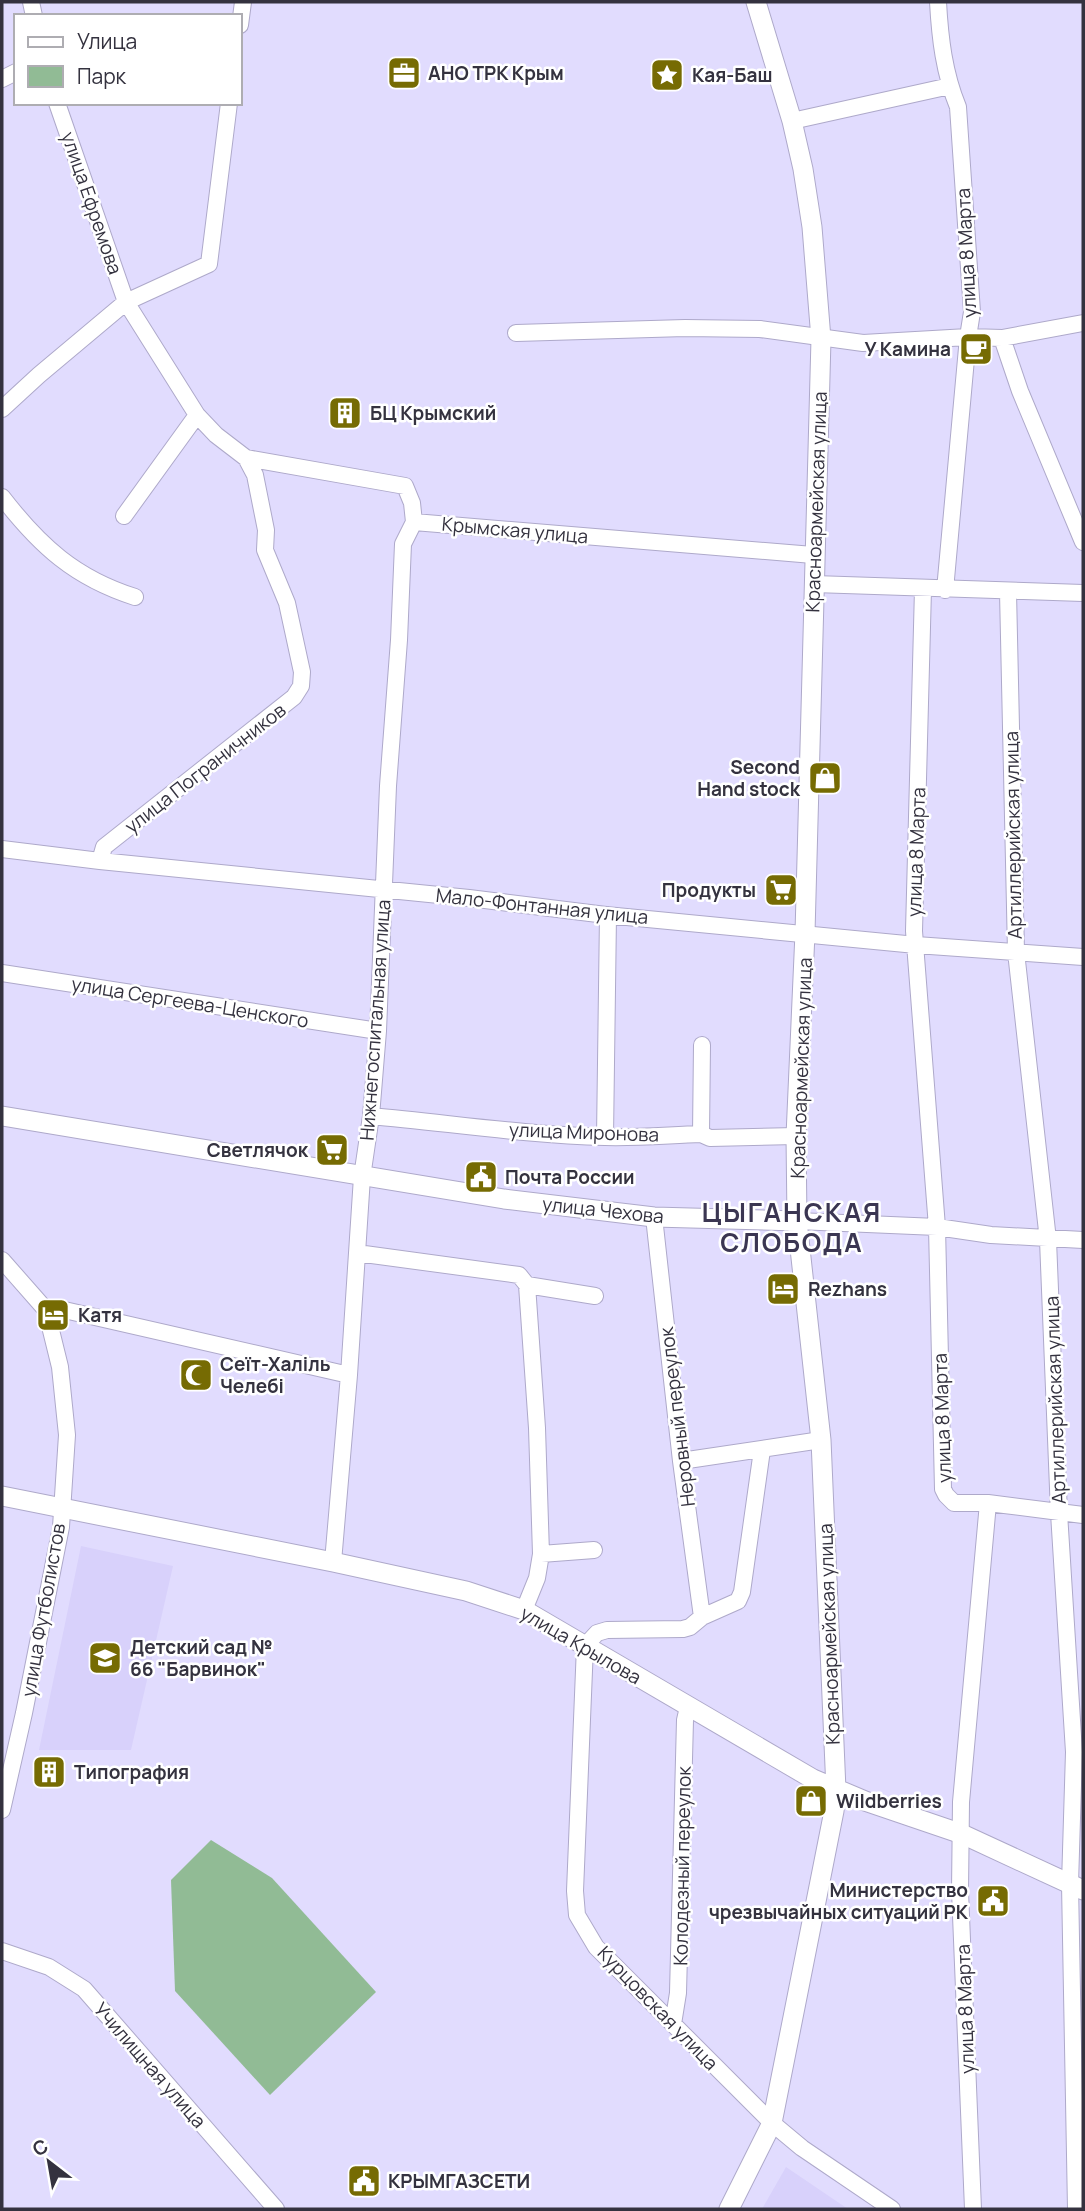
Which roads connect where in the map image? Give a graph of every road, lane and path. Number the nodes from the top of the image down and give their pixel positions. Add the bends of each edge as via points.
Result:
1 (756, 2) edge
2 (938, 2) edge
3 (950, 86) junction
4 (58, 105) edge
5 (229, 105) edge
6 (792, 121) junction
7 (126, 302) junction
8 (1083, 323) edge
9 (516, 333) dead end
10 (968, 337) junction
11 (1002, 338) junction
12 (821, 339) junction
13 (2, 409) edge
14 (197, 415) junction
15 (246, 458) junction
16 (2, 497) edge
17 (124, 516) dead end
18 (414, 522) junction
19 (1083, 542) edge
20 (813, 555) junction
21 (814, 584) junction
22 (923, 589) junction
23 (945, 590) junction
24 (1007, 592) junction
25 (1083, 593) edge
26 (135, 597) dead end
27 (2, 849) edge
28 (100, 861) junction
29 (385, 890) junction
30 (608, 915) junction
31 (805, 933) junction
32 (916, 944) junction
33 (1016, 952) junction
34 (1083, 957) edge
35 (2, 973) edge
36 (378, 1031) junction
37 (702, 1045) dead end
38 (2, 1116) edge
39 (371, 1116) junction
40 (701, 1134) junction
41 (796, 1136) junction
42 (604, 1137) junction
43 (362, 1177) junction
44 (654, 1217) junction
45 (797, 1221) junction
46 (937, 1227) junction
47 (1048, 1240) junction
48 (1083, 1240) edge
49 (357, 1253) junction
50 (2, 1260) edge
51 (527, 1285) junction
52 (596, 1296) dead end
53 (46, 1310) junction
54 (349, 1376) junction
55 (821, 1440) junction
56 (762, 1450) junction
57 (681, 1461) junction
58 (2, 1496) edge
59 (988, 1503) junction
60 (61, 1508) junction
61 (1059, 1513) junction
62 (1083, 1515) edge
63 (594, 1550) dead end
64 (541, 1553) junction
65 (333, 1562) junction
66 (524, 1610) junction
67 (702, 1616) junction
68 (585, 1646) junction
69 (688, 1707) junction
70 (1079, 1753) edge
71 (836, 1790) junction
72 (2, 1810) edge
73 (962, 1833) junction
74 (1077, 1887) edge
75 (2, 1951) edge
76 (673, 2024) junction
77 (772, 2123) junction
78 (276, 2209) edge
79 (729, 2209) edge
80 (892, 2209) edge
81 (973, 2209) edge
82 (1076, 2209) edge

1 - 6 main road, Красноармейская улица
2 - 3 street, улица 8 Марта
3 - 6 street
3 - 10 street, улица 8 Марта via 959,120 972,312
4 - 7 street, улица Ефремова
5 - 7 street via 209,264
6 - 12 main road, Красноармейская улица via 808,198
7 - 13 street
7 - 14 street
8 - 11 street
9 - 12 street via 735,329
10 - 11 street
10 - 12 street via 863,343
10 - 23 street, улица 8 Марта
11 - 19 street
12 - 20 main road, Красноармейская улица
14 - 15 street
14 - 17 street
15 - 18 street, Крымская улица via 405,486
15 - 28 street, улица Пограничников via 261,499 265,550 287,603 301,686 294,697 104,848
16 - 26 street via 57,557 110,589
18 - 20 street, Крымская улица
18 - 29 street, Нижнегоспитальная улица via 403,544
20 - 21 main road, Красноармейская улица
21 - 22 street
21 - 31 main road, Красноармейская улица
22 - 23 street
22 - 32 street, улица 8 Марта
23 - 24 street
24 - 25 street
24 - 33 street, Артиллерийская улица
27 - 28 street, Мало-Фонтанная улица
28 - 29 street, Мало-Фонтанная улица
29 - 30 street, Мало-Фонтанная улица
29 - 36 street, Нижнегоспитальная улица
30 - 31 street, Мало-Фонтанная улица
30 - 42 street
31 - 32 street, Мало-Фонтанная улица
31 - 41 main road, Красноармейская улица
32 - 33 street, Мало-Фонтанная улица
32 - 46 street, улица 8 Марта
33 - 34 street, Мало-Фонтанная улица
33 - 47 street, Артиллерийская улица
35 - 36 street, улица Сергеева-Ценского
36 - 39 street, Нижнегоспитальная улица
37 - 40 street
38 - 43 main road, улица Чехова
39 - 42 street, улица Миронова
39 - 43 street, Нижнегоспитальная улица
40 - 41 street, улица Миронова via 710,1138
40 - 42 street, улица Миронова
41 - 45 main road, Красноармейская улица
43 - 44 main road, улица Чехова
43 - 49 street, Нижнегоспитальная улица
44 - 45 main road, улица Чехова
44 - 57 street, Неровный переулок
45 - 46 street, улица Чехова
45 - 55 main road, Красноармейская улица
46 - 47 street, улица Чехова
46 - 59 street, улица 8 Марта via 943,1489 954,1503
47 - 48 street, улица Чехова
47 - 61 street, Артиллерийская улица
49 - 51 street via 519,1275
49 - 54 street, Нижнегоспитальная улица
50 - 53 street, улица Футболистов
51 - 52 street
51 - 64 street
53 - 54 street via 60,1309
53 - 60 street, улица Футболистов via 60,1367 66,1426
54 - 65 street, Нижнегоспитальная улица
55 - 56 street
55 - 71 main road, Красноармейская улица
56 - 57 street
56 - 67 street via 741,1597
57 - 67 street, Неровный переулок
58 - 60 main road, улица Крылова
59 - 61 street
59 - 73 street, улица 8 Марта
60 - 65 main road, улица Крылова
60 - 72 street, улица Футболистов via 61,1527
61 - 62 street
61 - 70 street, Артиллерийская улица
63 - 64 street
64 - 66 street
65 - 66 main road, улица Крылова via 466,1591
66 - 68 main road, улица Крылова
67 - 68 street via 683,1629 607,1630
68 - 69 main road, улица Крылова
68 - 76 street, Курцовская улица via 577,1914 596,1947
69 - 71 main road, улица Крылова
69 - 76 street, Колодезный переулок via 678,1993
70 - 74 street, Артиллерийская улица
71 - 73 main road, улица Крылова
71 - 77 main road, Красноармейская улица
73 - 74 main road, улица Крылова
73 - 81 street, улица 8 Марта via 960,1891
74 - 82 street, Артиллерийская улица
75 - 78 street, Училищная улица via 49,1967 84,1989
76 - 77 street, Курцовская улица
77 - 79 main road, Красноармейская улица
77 - 80 street, Курцовская улица

